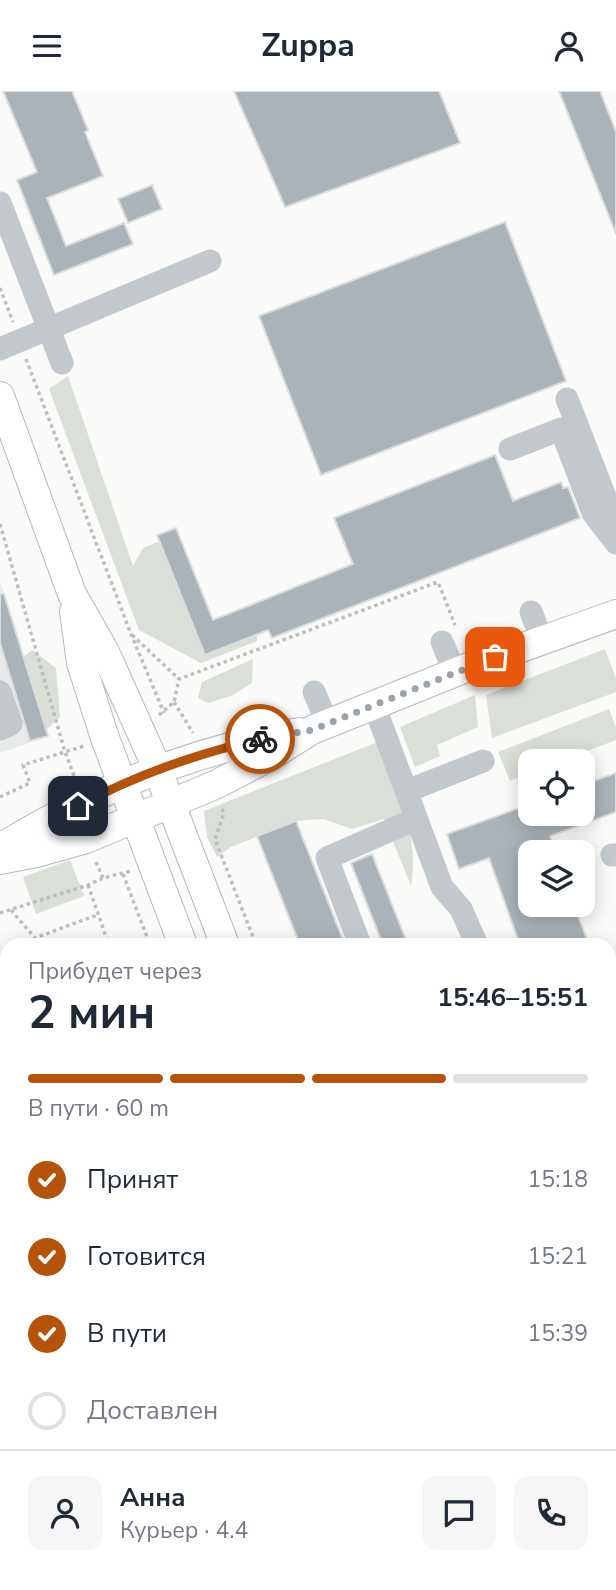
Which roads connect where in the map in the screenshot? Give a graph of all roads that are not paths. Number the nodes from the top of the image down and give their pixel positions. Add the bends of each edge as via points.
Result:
1 (0, 204) edge
2 (210, 261) dead end
3 (48, 330) junction
4 (10, 346) edge
5 (62, 363) dead end
6 (0, 396) edge
7 (567, 399) dead end
8 (510, 449) dead end
9 (616, 544) edge
10 (72, 594) junction
11 (531, 612) dead end
12 (614, 621) edge
13 (542, 640) junction
14 (442, 642) dead end
15 (455, 673) junction
16 (0, 692) edge
17 (314, 692) dead end
18 (374, 705) junction
19 (320, 727) junction
20 (0, 729) edge
21 (483, 761) dead end
22 (157, 768) junction
23 (121, 783) junction
24 (407, 791) junction
25 (169, 804) junction
26 (134, 818) junction
27 (416, 818) junction
28 (0, 848) edge
29 (0, 860) edge
30 (180, 938) edge
31 (222, 938) edge
32 (357, 938) edge
33 (474, 938) edge

1 - 3 lane
2 - 3 lane
3 - 4 lane
3 - 5 lane
6 - 10 main road
7 - 9 lane via 609,507
8 - 9 lane via 561,429 593,513
10 - 22 main road via 105,652
10 - 23 main road via 81,663
11 - 13 lane
12 - 13 main road
13 - 15 main road
14 - 15 lane
15 - 18 main road
16 - 20 lane via 11,724
17 - 19 lane
18 - 19 main road
18 - 24 lane
19 - 22 main road via 202,753
19 - 25 main road via 215,785
21 - 24 lane
22 - 23 main road
22 - 25 main road
23 - 26 main road
23 - 28 main road
24 - 27 lane
25 - 26 main road
25 - 31 main road
26 - 29 main road via 86,839
26 - 30 main road
27 - 32 lane via 327,859
27 - 33 lane via 442,887 461,909

